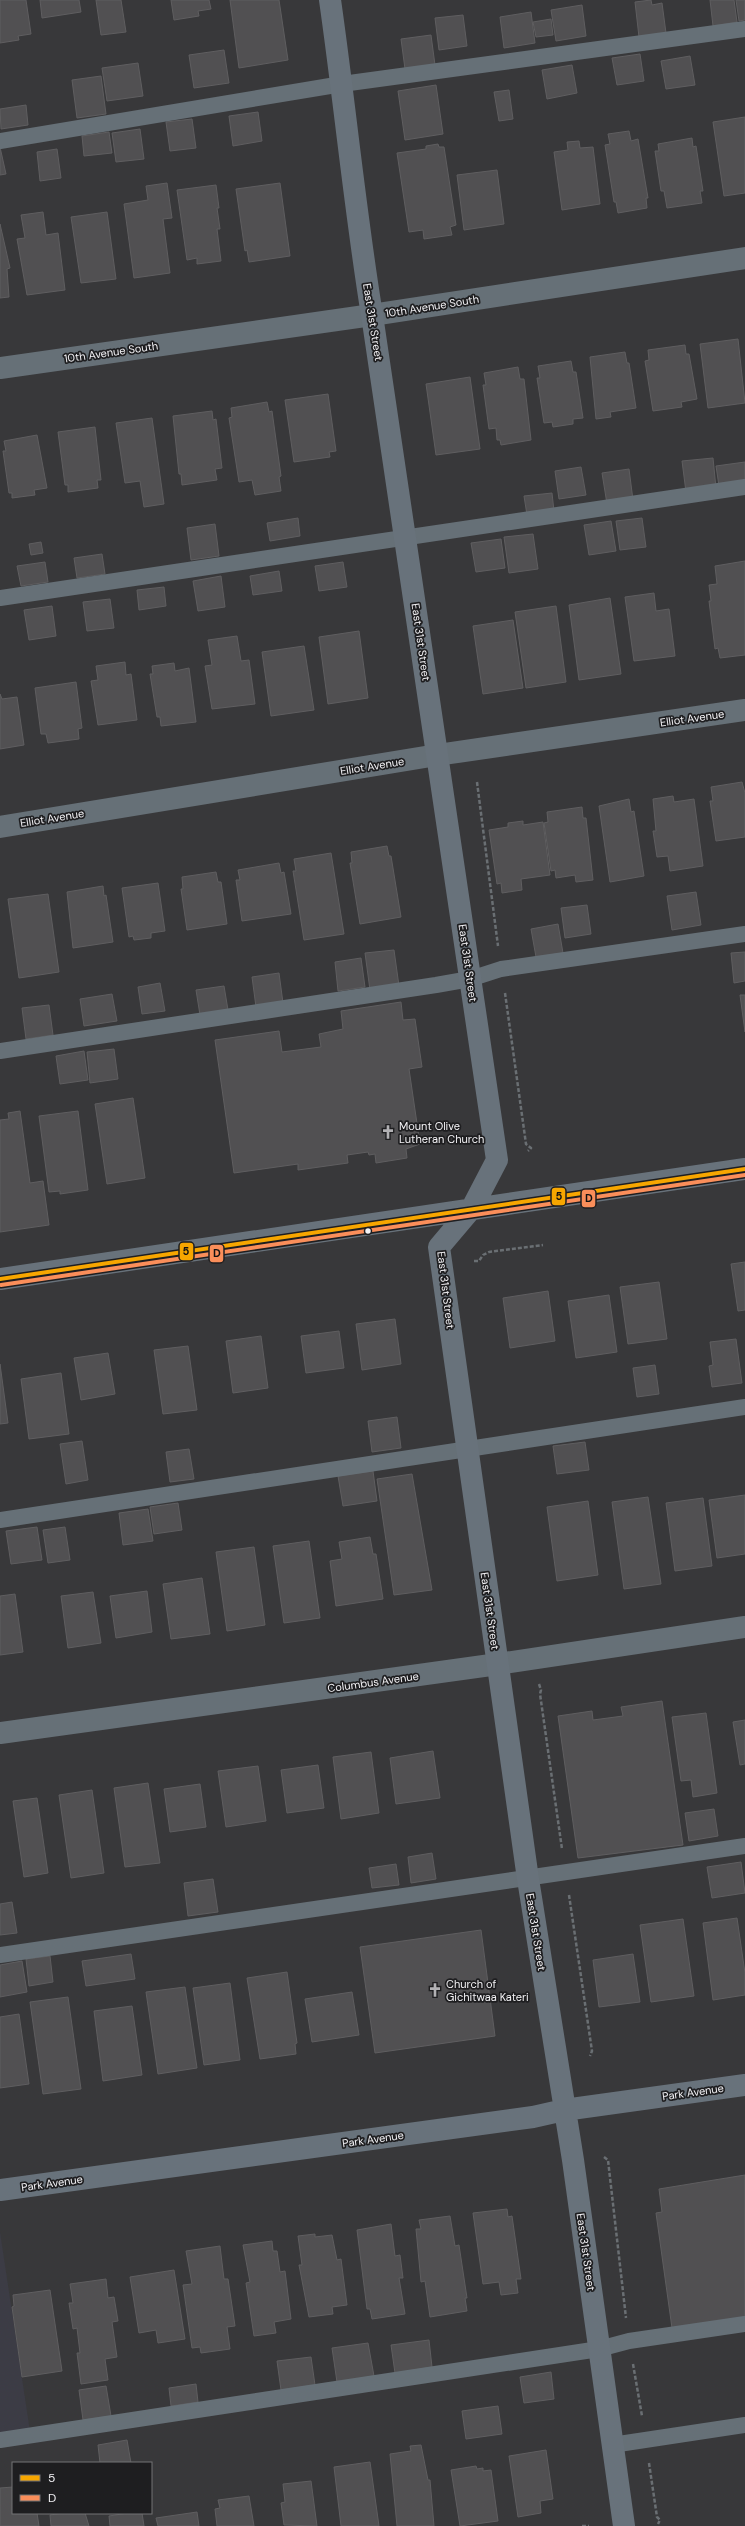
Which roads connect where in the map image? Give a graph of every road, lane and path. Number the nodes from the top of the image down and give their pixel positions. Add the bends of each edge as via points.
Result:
1 (330, 0) edge
2 (745, 29) edge
3 (342, 84) junction
4 (0, 141) edge
5 (745, 258) edge
6 (372, 315) junction
7 (0, 368) edge
8 (745, 487) edge
9 (407, 536) junction
10 (0, 598) edge
11 (745, 710) edge
12 (437, 755) junction
13 (0, 827) edge
14 (745, 934) edge
15 (470, 979) junction
16 (0, 1051) edge
17 (745, 1169) edge
18 (472, 1208) junction
19 (543, 1245) dead end
20 (474, 1261) dead end
21 (0, 1279) edge
22 (745, 1407) edge
23 (468, 1449) junction
24 (0, 1520) edge
25 (745, 1627) edge
26 (498, 1664) junction
27 (0, 1733) edge
28 (745, 1846) edge
29 (528, 1879) junction
30 (0, 1955) edge
31 (745, 2085) edge
32 (564, 2110) junction
33 (0, 2190) edge
34 (745, 2324) edge
35 (599, 2349) junction
36 (745, 2425) edge
37 (0, 2440) edge
38 (612, 2445) junction
39 (582, 2526) edge
40 (589, 2526) edge
41 (624, 2526) edge

1 - 3 street, East 31st Street
2 - 3 lane
3 - 4 lane
3 - 6 street, East 31st Street
5 - 6 street, 10th Avenue South
6 - 7 street, 10th Avenue South
6 - 9 street, East 31st Street
8 - 9 lane
9 - 10 lane
9 - 12 street, East 31st Street
11 - 12 street, Elliot Avenue
12 - 13 street, Elliot Avenue
12 - 15 street, East 31st Street
14 - 15 lane via 502,969
15 - 16 lane
15 - 18 street, East 31st Street via 497,1160
17 - 18 street
18 - 21 street
18 - 23 street, East 31st Street via 439,1247
19 - 20 path via 489,1252 479,1261
22 - 23 lane
23 - 24 lane
23 - 26 street, East 31st Street
25 - 26 street, Columbus Avenue
26 - 27 street, Columbus Avenue
26 - 29 street, East 31st Street
28 - 29 lane
29 - 30 lane
29 - 32 street, East 31st Street
31 - 32 street, Park Avenue
32 - 33 street, Park Avenue via 533,2117
32 - 35 street, East 31st Street
34 - 35 lane via 629,2341
35 - 37 lane
35 - 38 street, East 31st Street
36 - 38 lane
38 - 41 street, East 31st Street
39 - 40 path

